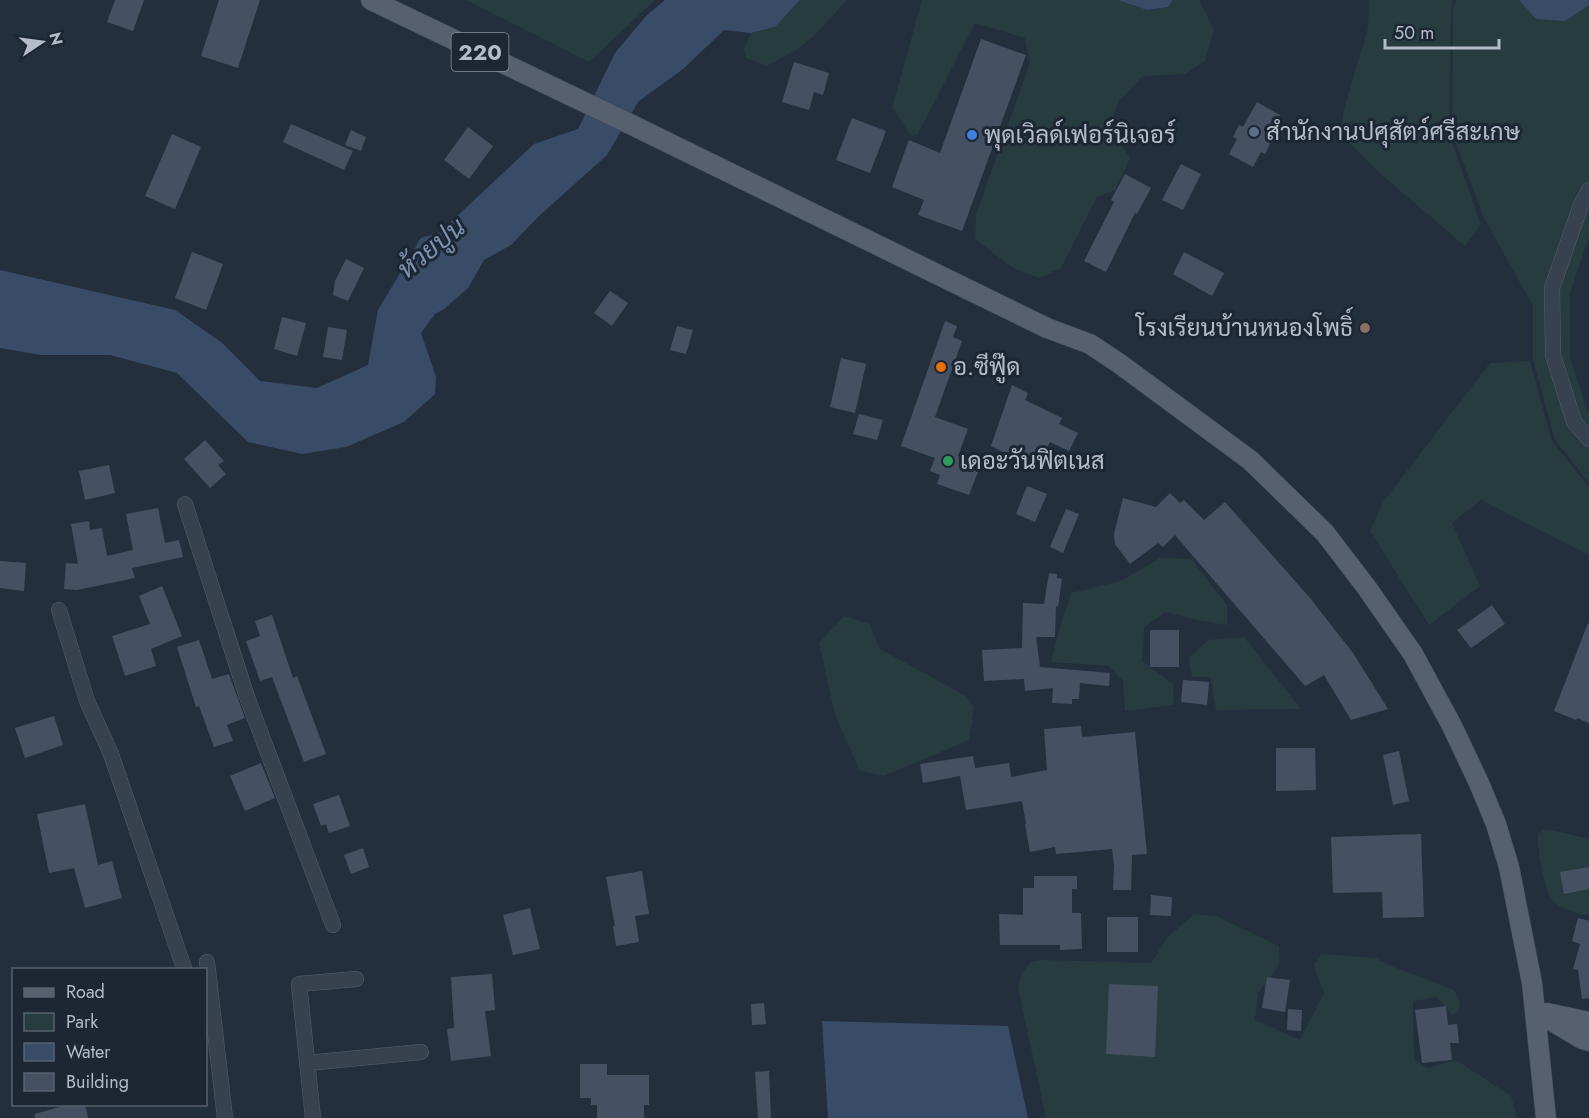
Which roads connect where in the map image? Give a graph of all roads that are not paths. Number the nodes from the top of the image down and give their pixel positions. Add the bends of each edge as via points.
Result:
1 (371, 0) edge
2 (1589, 190) edge
3 (1589, 439) edge
4 (185, 504) dead end
5 (59, 610) dead end
6 (333, 925) dead end
7 (207, 962) dead end
8 (184, 968) edge
9 (356, 979) dead end
10 (1535, 1011) junction
11 (1589, 1022) edge
12 (1589, 1041) edge
13 (421, 1052) dead end
14 (307, 1063) junction
15 (225, 1118) edge
16 (313, 1118) edge
17 (1546, 1118) edge

1 - 10 main road, 220 via 1047,328 1090,344 1250,460 1325,533 1367,588 1413,654 1452,726 1496,824 1509,867
2 - 3 street via 1552,288 1553,355 1574,422
4 - 6 street via 247,697
5 - 8 street via 87,701 111,754
7 - 15 street
9 - 14 street via 299,984
10 - 11 main road
10 - 12 main road
10 - 17 main road
13 - 14 street
14 - 16 street

